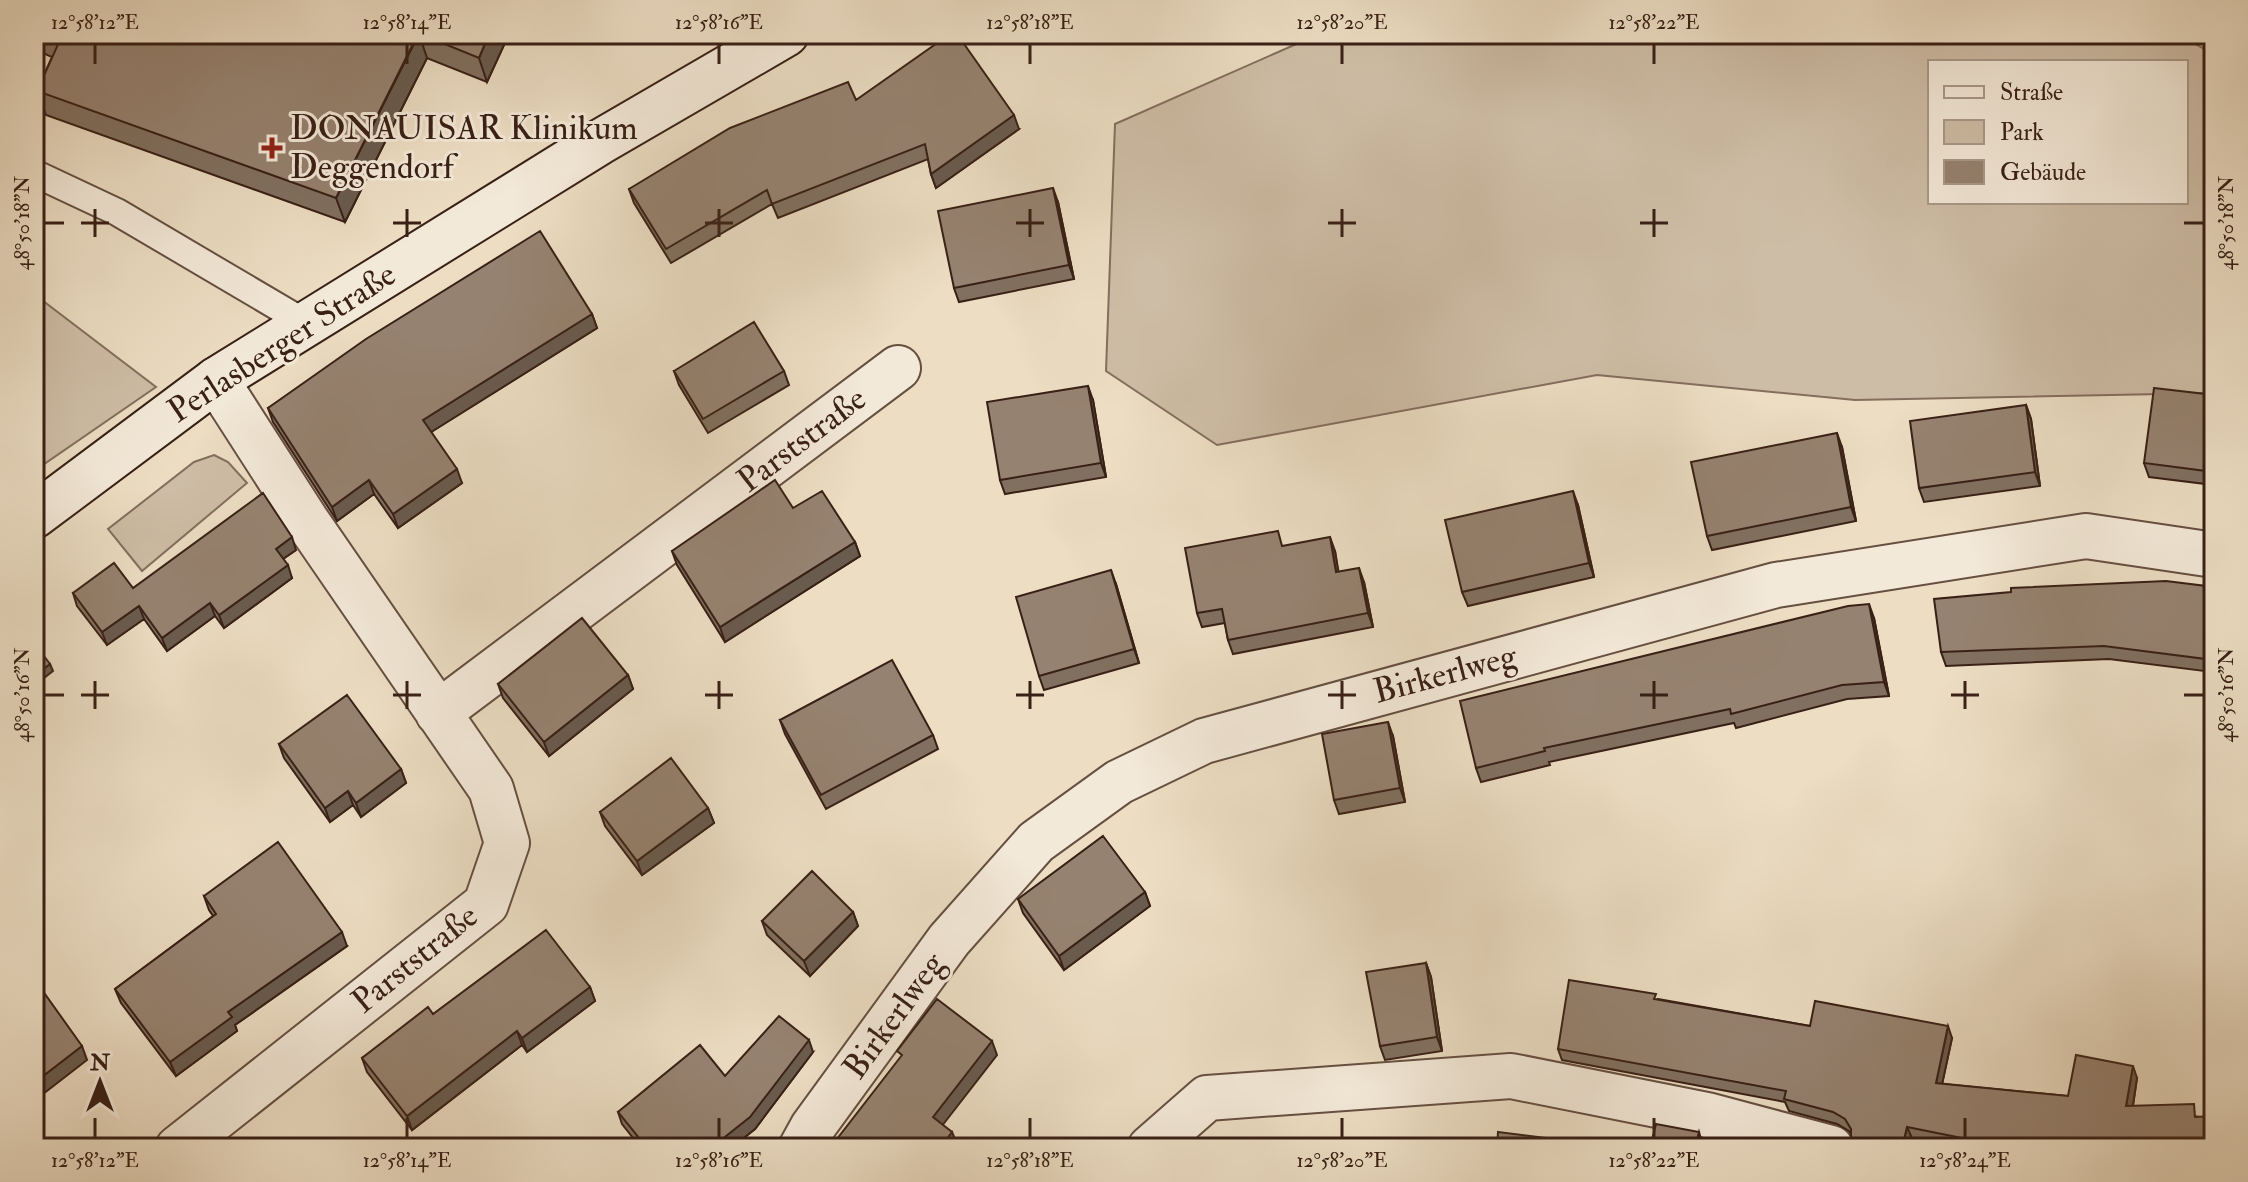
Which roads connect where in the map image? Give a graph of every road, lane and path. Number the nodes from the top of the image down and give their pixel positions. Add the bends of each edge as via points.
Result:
1 (786, 34) edge
2 (34, 173) edge
3 (307, 324) junction
4 (898, 368) dead end
5 (216, 380) junction
6 (34, 516) edge
7 (2214, 555) edge
8 (438, 713) junction
9 (178, 1148) edge
10 (801, 1148) edge
11 (1150, 1148) edge
12 (1831, 1148) edge

1 - 3 street, Perlasberger Straße
2 - 3 lane via 117,212
3 - 5 street, Perlasberger Straße
4 - 8 street, Parststraße
5 - 6 street, Perlasberger Straße
5 - 8 street, Parststraße
7 - 10 street, Birkerlweg via 2086,536 1776,585 1204,741 1119,782 1036,842 949,940
8 - 9 street, Parststraße via 491,789 507,843 486,904
11 - 12 street via 1207,1098 1511,1076 1707,1115

